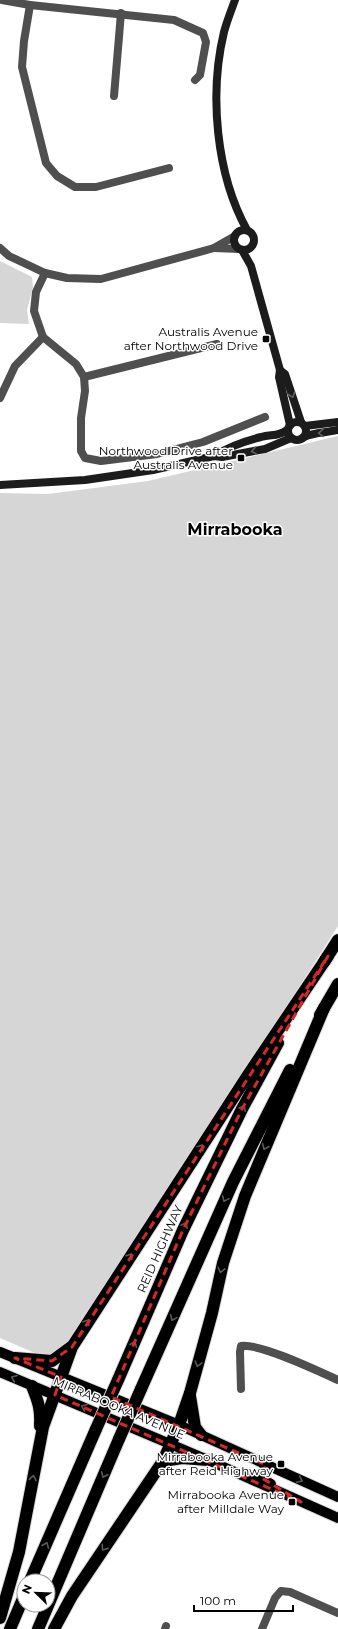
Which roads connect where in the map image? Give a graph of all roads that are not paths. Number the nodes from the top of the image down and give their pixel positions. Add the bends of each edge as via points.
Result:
1 (2, 0) edge
2 (235, 0) edge
3 (30, 5) junction
4 (121, 14) junction
5 (195, 80) dead end
6 (114, 96) dead end
7 (170, 168) dead end
8 (237, 213) junction
9 (247, 230) junction
10 (236, 234) junction
11 (252, 247) junction
12 (0, 248) edge
13 (214, 248) junction
14 (240, 250) junction
15 (251, 266) junction
16 (45, 273) junction
17 (43, 337) junction
18 (217, 344) dead end
19 (280, 370) junction
20 (84, 377) junction
21 (0, 398) edge
22 (265, 417) dead end
23 (338, 422) edge
24 (303, 424) junction
25 (338, 430) edge
26 (289, 431) junction
27 (304, 437) junction
28 (214, 456) junction
29 (0, 485) edge
30 (338, 940) edge
31 (328, 956) junction
32 (338, 984) edge
33 (324, 1008) junction
34 (72, 1347) junction
35 (0, 1352) edge
36 (15, 1358) junction
37 (0, 1372) edge
38 (61, 1377) junction
39 (338, 1380) edge
40 (32, 1386) junction
41 (241, 1389) dead end
42 (190, 1393) junction
43 (55, 1395) junction
44 (179, 1425) junction
45 (201, 1435) junction
46 (39, 1443) junction
47 (171, 1444) junction
48 (208, 1460) junction
49 (163, 1461) junction
50 (266, 1465) junction
51 (338, 1497) edge
52 (301, 1502) junction
53 (338, 1518) edge
54 (33, 1573) edge
55 (338, 1612) edge
56 (17, 1613) edge
57 (0, 1618) edge
58 (10, 1629) edge
59 (38, 1629) edge
60 (54, 1629) edge
61 (262, 1629) edge

1 - 3 street
2 - 8 main road via 224,33 220,56 217,114 220,149
3 - 4 street
3 - 7 street via 22,67 46,163 57,176 75,187 96,187
4 - 5 street via 174,20 203,33 206,42 200,75
4 - 6 street
8 - 9 main road
8 - 10 main road
9 - 10 main road
9 - 11 main road via 254,237
10 - 13 street
10 - 14 main road via 234,243
11 - 14 main road via 249,250
11 - 15 main road
12 - 16 street via 9,256
13 - 14 street
13 - 16 street via 101,278 67,278
14 - 15 main road
15 - 19 main road
16 - 17 street via 36,292 34,311
17 - 20 street via 76,364
17 - 21 street via 15,366
18 - 20 street
19 -> 24 main road via 285,374
19 - 26 main road via 279,377
20 - 22 street via 81,451 85,458 94,461 157,454 204,442
23 - 24 main road
24 - 26 main road via 294,422
24 - 27 main road via 306,431
25 -> 27 main road via 313,433
26 - 27 main road via 296,440
26 - 28 main road via 259,437
26 -> 28 main road via 265,449 222,457
28 - 29 main road via 153,470 85,480
30 - 31 highway, REID HIGHWAY
34 -> 31 highway
54 -> 31 highway, REID HIGHWAY, bridge via 183,1230 242,1109
32 - 33 highway
33 -> 42 highway via 238,1215
33 -> 59 highway, bridge via 233,1182
34 - 36 highway via 52,1361
34 - 38 highway
35 - 36 main road, MIRRABOOKA AVENUE
36 - 38 main road, MIRRABOOKA AVENUE
40 -> 37 main road, MIRRABOOKA AVENUE
38 - 43 highway
38 - 44 main road, MIRRABOOKA AVENUE
39 - 41 street via 246,1345 241,1346 240,1352
40 - 43 main road, MIRRABOOKA AVENUE
40 - 46 highway via 41,1411
42 - 44 highway
42 - 45 highway via 195,1427
43 - 46 highway via 42,1427
47 -> 43 main road, MIRRABOOKA AVENUE
44 - 45 main road, MIRRABOOKA AVENUE
44 - 47 highway
45 - 50 main road, MIRRABOOKA AVENUE
57 -> 46 highway via 19,1552
47 - 48 main road, MIRRABOOKA AVENUE
47 - 49 highway
48 - 49 highway via 182,1458
48 - 52 main road, MIRRABOOKA AVENUE
49 -> 60 highway via 72,1596
50 -> 51 main road, MIRRABOOKA AVENUE
50 - 52 main road via 262,1473 264,1480
52 - 53 main road, MIRRABOOKA AVENUE
55 - 61 street via 290,1592 281,1592 275,1598
56 - 58 highway

